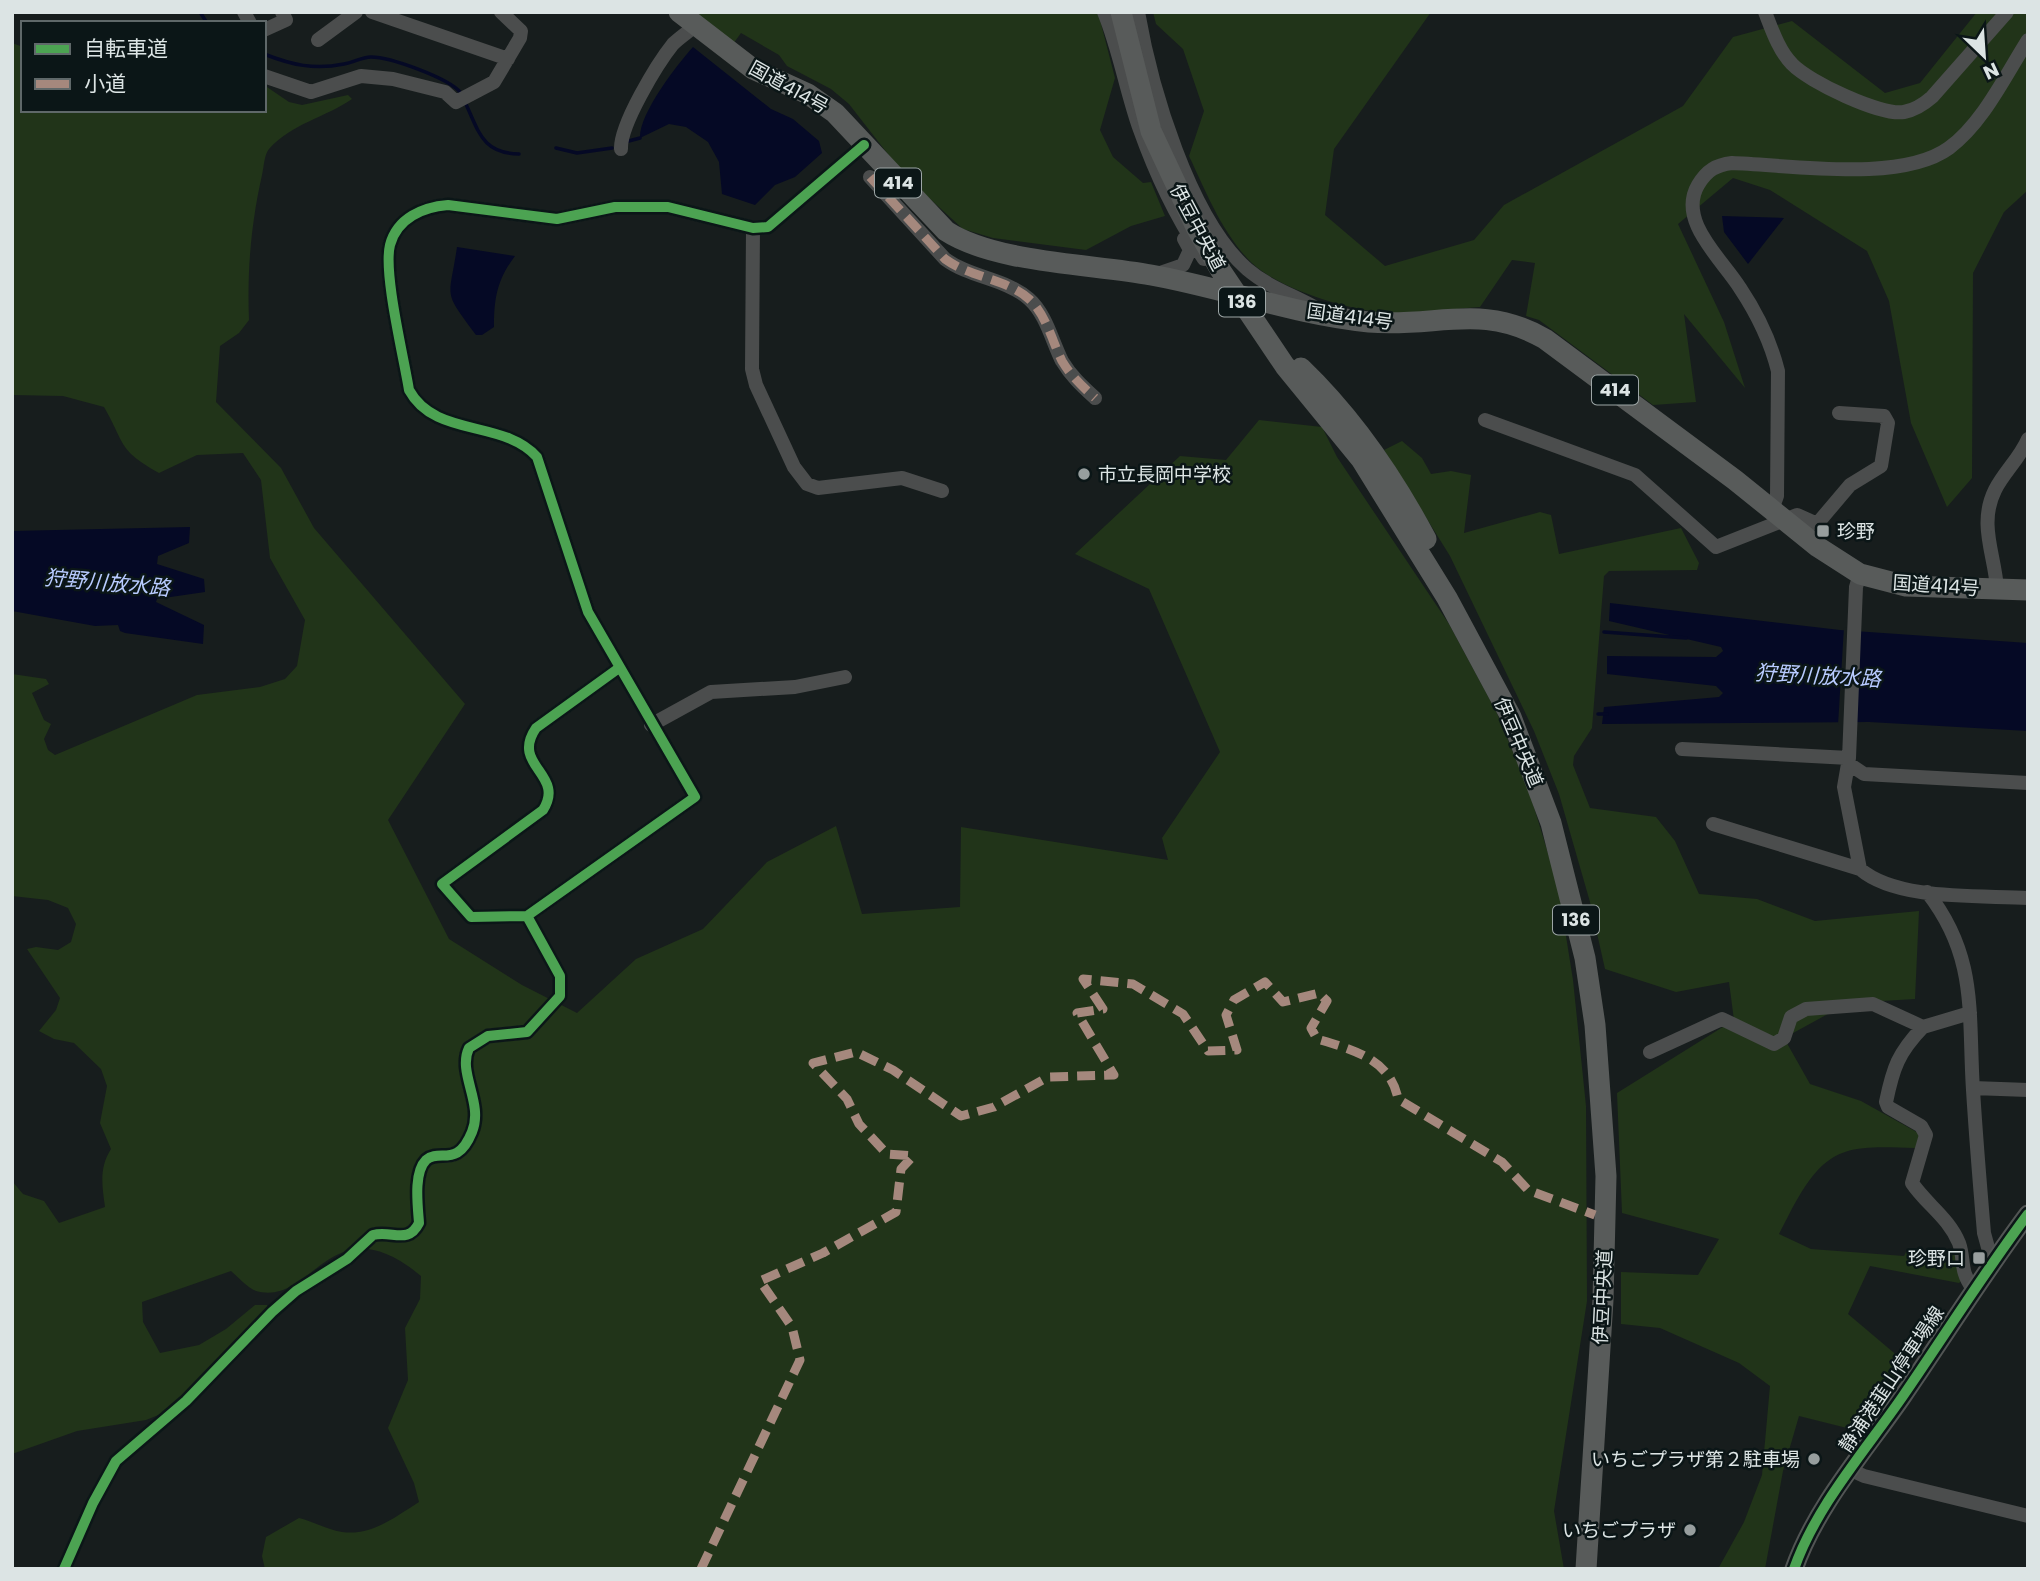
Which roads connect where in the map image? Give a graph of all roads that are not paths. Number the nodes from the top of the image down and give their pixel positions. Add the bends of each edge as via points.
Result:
1 (282, 12) edge
2 (356, 12) edge
3 (372, 12) edge
4 (501, 12) edge
5 (1104, 12) edge
6 (1113, 12) edge
7 (1121, 12) edge
8 (1127, 12) edge
9 (1138, 12) edge
10 (1765, 12) edge
11 (2007, 12) edge
12 (405, 18) edge
13 (687, 19) edge
14 (266, 29) edge
15 (318, 40) dead end
16 (2028, 40) edge
17 (1118, 46) junction
18 (508, 59) junction
19 (266, 77) edge
20 (864, 145) junction
21 (621, 149) dead end
22 (870, 177) dead end
23 (1186, 203) junction
24 (753, 228) junction
25 (1152, 275) junction
26 (1227, 291) junction
27 (1248, 296) junction
28 (1296, 308) junction
29 (1330, 317) junction
30 (1268, 327) junction
31 (1095, 398) dead end
32 (1839, 413) dead end
33 (1485, 420) dead end
34 (2028, 439) edge
35 (942, 491) dead end
36 (1779, 514) junction
37 (1860, 574) junction
38 (1997, 589) junction
39 (2028, 590) edge
40 (1467, 629) junction
41 (619, 668) junction
42 (845, 677) dead end
43 (651, 725) junction
44 (1682, 749) dead end
45 (1849, 757) junction
46 (2028, 783) edge
47 (1713, 824) dead end
48 (1860, 869) junction
49 (1927, 892) junction
50 (2028, 898) edge
51 (527, 916) junction
52 (1970, 1013) junction
53 (1923, 1027) junction
54 (1650, 1052) dead end
55 (1973, 1088) junction
56 (2028, 1090) edge
57 (2028, 1214) edge
58 (1992, 1262) junction
59 (1973, 1289) junction
60 (1851, 1470) junction
61 (2028, 1516) edge
62 (1794, 1568) edge
63 (64, 1569) edge
64 (1586, 1569) edge
65 (1596, 1569) edge

1 - 14 street via 286,20
2 - 15 street
3 - 12 street
4 - 18 street via 522,31
5 - 17 street
6 - 17 highway
7 - 23 highway, 伊豆中央道 / 136 via 1151,131
8 - 23 highway, 伊豆中央道 / 136 via 1149,106
9 - 23 street
10 - 11 street via 1792,64 1805,75 1884,112 1920,107
12 - 18 street
13 - 20 highway, 国道414号 / 414 via 753,69 808,94 835,113
13 - 21 street via 621,136
16 - 36 street via 1970,128 1950,148 1928,160 1881,169 1716,165 1694,192 1697,226 1741,290 1778,371
17 - 23 street via 1140,130
18 - 19 street via 494,82 456,102 445,92 393,79 362,76 311,92
20 - 24 street via 777,222
20 - 25 highway, 国道414号 / 414 via 946,231 967,244 997,253
22 - 31 street via 945,259 1027,298 1073,378
23 - 25 street via 1189,254 1177,269
23 - 26 street
23 - 27 street via 1208,224
23 - 29 street via 1259,278
23 - 40 highway, 伊豆中央道 / 136 via 1255,312 1373,477
24 - 35 street via 752,369 801,479 818,488 902,478
24 - 41 street via 668,207 615,207 557,219 448,205 410,216 390,245 390,276 416,402 437,417 517,441 537,457 588,612
25 - 26 highway, 国道414号 / 414
26 - 27 highway, 国道414号 / 414
26 - 40 highway via 1272,350 1298,400
27 - 28 highway, 国道414号 / 414
27 - 30 highway
28 - 29 highway, 国道414号 / 414
28 - 30 highway
29 - 36 highway, 国道414号 / 414 via 1400,323 1492,318 1523,326
30 - 40 highway via 1388,470 1459,597
32 - 36 street via 1884,416 1888,423 1881,466 1850,485 1816,524 1797,515
33 - 36 street via 1635,475 1716,547
34 - 38 street via 1995,491 1987,516 1986,536
36 - 37 highway, 国道414号 / 414
37 - 38 highway, 国道414号 / 414 via 1906,586
37 - 45 street
38 - 39 highway, 国道414号 / 414
40 - 64 highway, 伊豆中央道 / 136 via 1511,717 1551,823 1585,958 1595,1025 1606,1176 1605,1248
40 - 65 highway, 伊豆中央道 / 136 via 1517,715 1544,780 1585,932 1602,1033 1613,1199
41 - 43 street
41 - 51 street via 531,735 530,760 550,788 543,810 442,884 471,917
42 - 43 street via 773,689 711,692
43 - 51 street via 695,797
44 - 45 street
45 - 46 street via 1864,774
45 - 48 street via 1844,787
47 - 48 street
48 - 49 street via 1877,881
49 - 50 street
49 - 52 street via 1956,937
51 - 63 street via 560,976 559,996 527,1032 488,1036 470,1048 466,1060 476,1105 473,1130 453,1156 431,1157 423,1164 416,1229 406,1236 373,1235 347,1259 296,1291 186,1401 116,1461
52 - 53 street
52 - 55 street
53 - 54 street via 1873,1004 1806,1009 1791,1017 1784,1038 1774,1044 1722,1019
53 - 59 street via 1904,1046 1893,1068 1886,1102 1921,1126 1926,1135 1912,1183 1948,1224 1960,1245 1960,1264
55 - 56 street
55 - 58 street via 1984,1233
57 - 58 main road, 静浦港韮山停車場線
58 - 59 main road, 静浦港韮山停車場線
59 - 60 main road, 静浦港韮山停車場線
60 - 61 street
60 - 62 main road, 静浦港韮山停車場線

